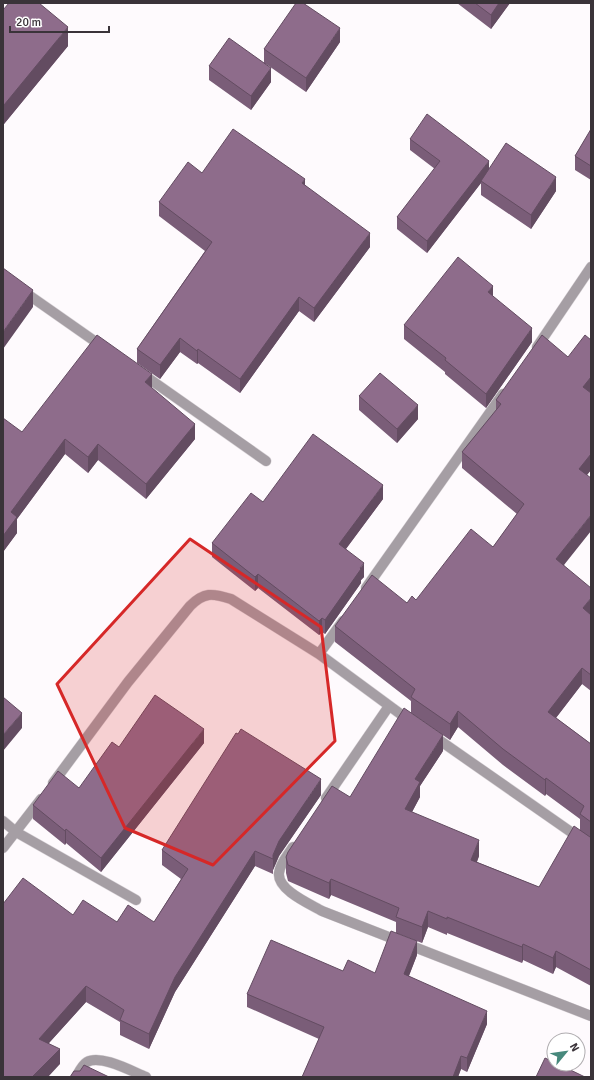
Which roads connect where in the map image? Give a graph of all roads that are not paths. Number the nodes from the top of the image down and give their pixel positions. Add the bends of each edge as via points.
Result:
1 (591, 267) edge
2 (3, 277) edge
3 (112, 353) edge
4 (529, 358) edge
5 (131, 366) edge
6 (511, 384) edge
7 (266, 461) dead end
8 (359, 597) edge
9 (350, 610) edge
10 (319, 654) junction
11 (389, 706) junction
12 (319, 809) edge
13 (3, 821) edge
14 (16, 832) junction
15 (297, 841) edge
16 (591, 846) edge
17 (3, 848) edge
18 (136, 900) dead end
19 (591, 1016) edge
20 (76, 1077) edge
21 (146, 1077) edge

1 - 4 street
2 - 3 street
5 - 7 street
6 - 8 street
9 - 10 street
10 - 11 street
10 - 14 street via 230,599 212,594 204,595 190,606 128,682
11 - 12 street
11 - 16 street
13 - 14 street
14 - 17 street
14 - 18 street
15 - 19 street via 284,860 279,873 280,881 286,890 322,911
20 - 21 street via 88,1062 97,1060 116,1064

